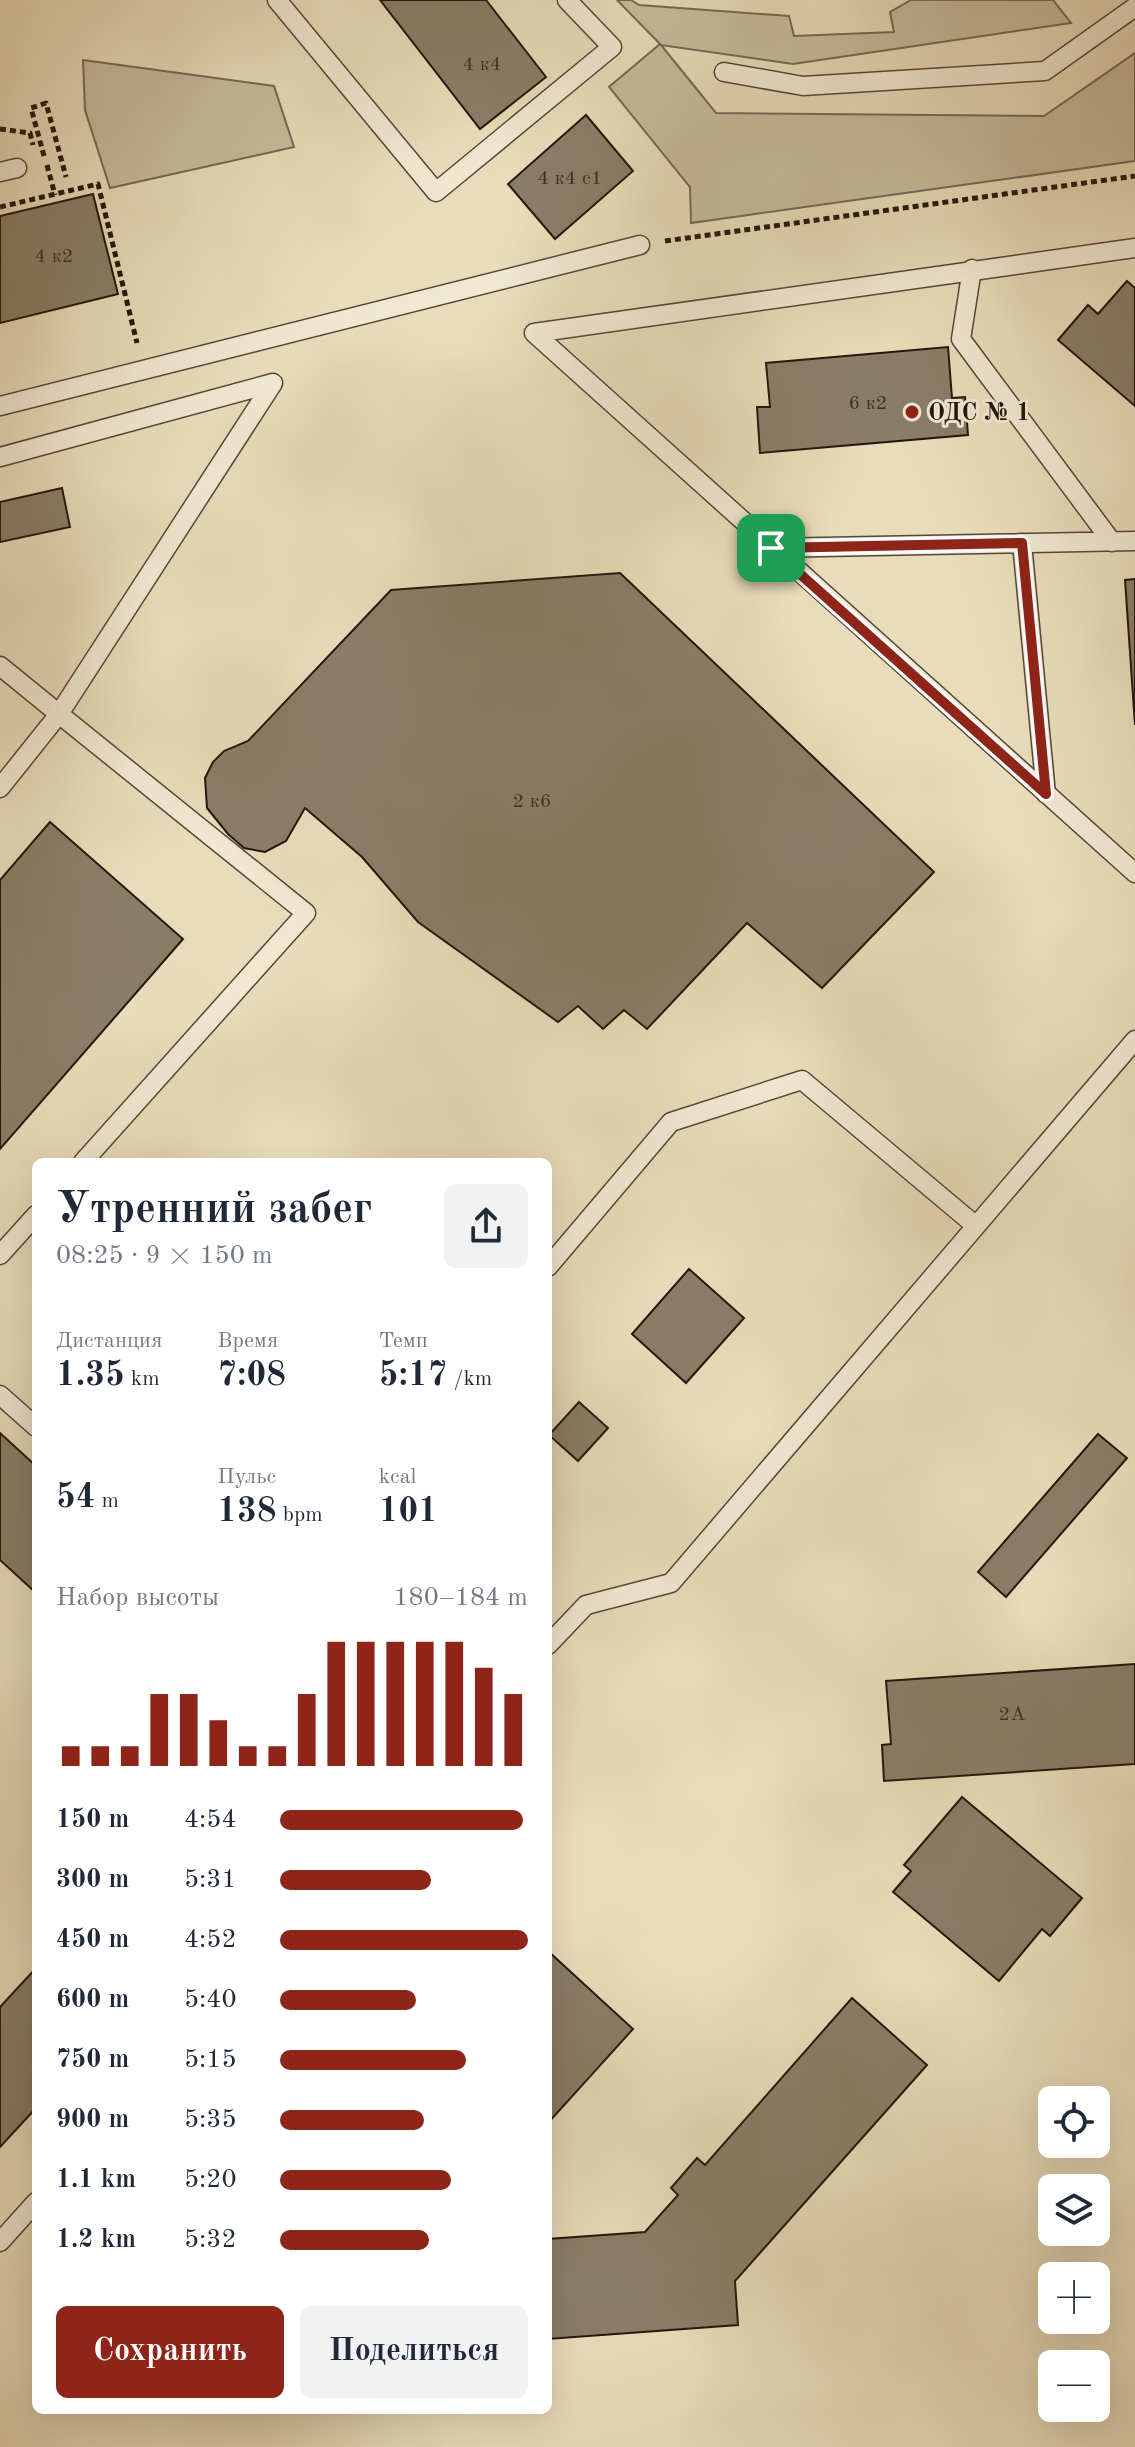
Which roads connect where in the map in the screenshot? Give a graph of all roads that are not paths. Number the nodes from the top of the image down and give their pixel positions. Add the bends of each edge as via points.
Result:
1 (277, 0) edge
2 (567, 0) edge
3 (1135, 7) edge
4 (724, 72) dead end
5 (640, 245) dead end
6 (1135, 248) edge
7 (972, 269) junction
8 (0, 406) edge
9 (0, 457) edge
10 (1135, 541) edge
11 (1112, 542) junction
12 (1022, 543) junction
13 (771, 548) junction
14 (0, 666) edge
15 (59, 714) junction
16 (0, 788) edge
17 (1046, 794) junction
18 (1135, 873) edge
19 (1135, 1040) edge
20 (87, 1158) edge
21 (32, 1219) edge
22 (976, 1226) junction
23 (0, 1255) edge
24 (552, 1262) edge
25 (0, 1395) edge
26 (32, 1423) edge
27 (552, 1641) edge
28 (32, 2206) edge
29 (0, 2242) edge

1 - 2 lane via 436,192 612,47
3 - 4 lane via 1045,71 803,86
5 - 8 lane
6 - 7 lane
7 - 11 lane via 961,339
7 - 13 lane via 534,333
9 - 15 lane via 273,383
10 - 11 lane
11 - 12 lane
12 - 13 lane
12 - 17 lane
13 - 17 lane
14 - 15 lane
15 - 16 lane
15 - 20 lane via 306,913
17 - 18 lane
19 - 22 lane
21 - 23 lane
22 - 24 lane via 802,1080 671,1122
22 - 27 lane via 671,1583 586,1605
25 - 26 lane
28 - 29 lane

